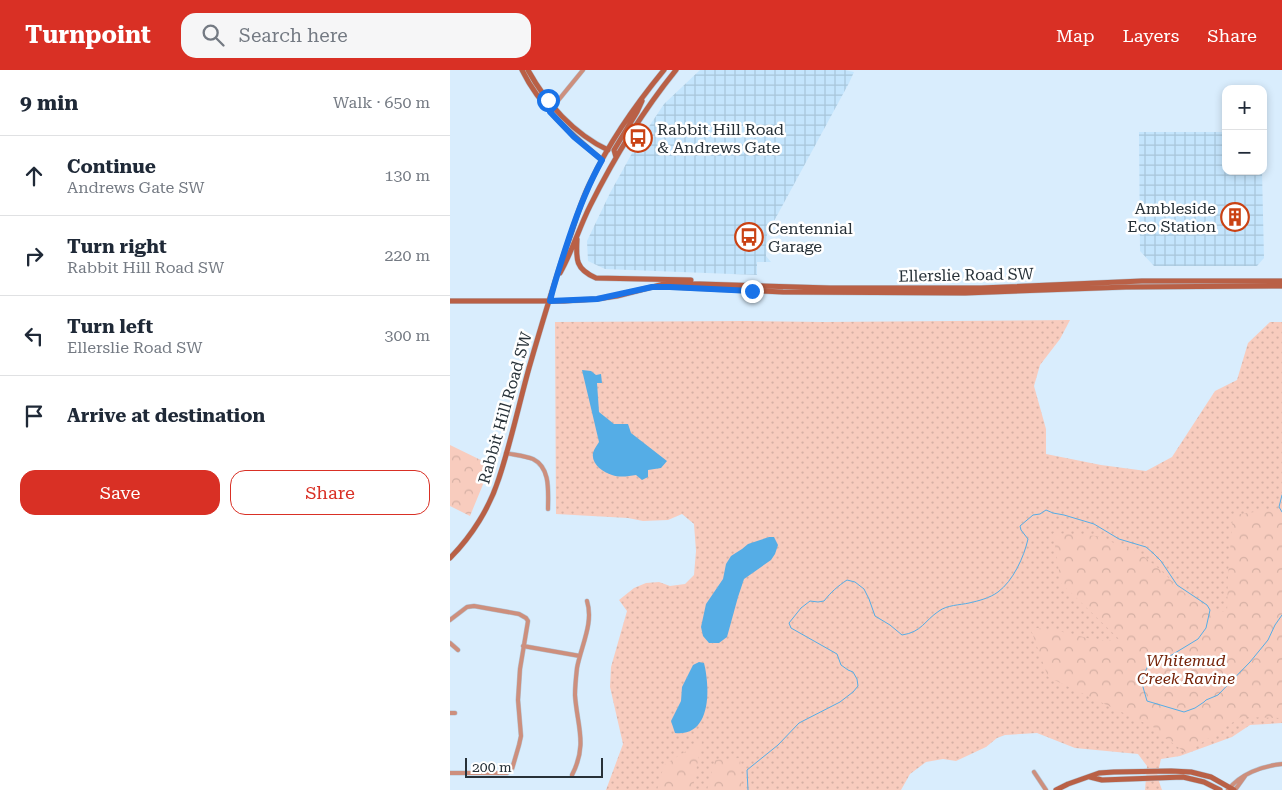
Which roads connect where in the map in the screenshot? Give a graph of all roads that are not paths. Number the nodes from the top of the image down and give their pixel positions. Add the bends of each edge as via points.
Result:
1 (522, 70) edge
2 (528, 70) edge
3 (583, 70) edge
4 (664, 70) edge
5 (676, 70) edge
6 (644, 96) junction
7 (554, 106) junction
8 (550, 112) junction
9 (608, 150) junction
10 (616, 158) junction
11 (602, 160) junction
12 (577, 234) junction
13 (1282, 281) edge
14 (554, 284) junction
15 (712, 284) junction
16 (1282, 286) edge
17 (652, 287) junction
18 (450, 301) edge
19 (550, 301) junction
20 (506, 453) junction
21 (548, 509) dead end
22 (450, 558) edge
23 (587, 601) dead end
24 (450, 620) edge
25 (450, 643) edge
26 (523, 646) junction
27 (458, 650) dead end
28 (580, 656) junction
29 (1282, 764) edge
30 (1034, 772) dead end
31 (450, 773) edge
32 (572, 775) dead end
33 (1089, 777) junction
34 (1232, 789) edge
35 (1046, 790) edge
36 (1056, 790) edge
37 (1220, 790) edge

1 - 8 main road
2 - 7 main road
3 - 7 street
4 - 6 main road, Rabbit Hill Road SW
5 - 10 main road, Rabbit Hill Road SW
6 - 9 main road, Rabbit Hill Road SW
6 - 10 main road via 614,150
7 - 8 street
7 - 9 main road via 586,138
8 - 11 main road
9 - 11 main road, Rabbit Hill Road SW
10 - 12 main road, Rabbit Hill Road SW
11 - 14 main road, Rabbit Hill Road SW via 581,205
12 - 14 main road, Rabbit Hill Road SW
12 - 15 main road via 577,261 584,272 596,278 684,280
13 - 15 main road, Ellerslie Road SW via 1142,281 981,288
14 - 19 main road, Rabbit Hill Road SW
15 - 17 main road, Ellerslie Road SW via 668,283
16 - 17 main road, Ellerslie Road SW via 965,293 792,293
17 - 19 main road, Ellerslie Road SW via 597,299
18 - 19 main road, Ellerslie Road SW
19 - 20 main road, Rabbit Hill Road SW
20 - 21 street via 534,460 544,469
20 - 22 main road, Rabbit Hill Road SW via 487,506 470,535
23 - 28 street via 589,620
24 - 26 street via 471,606 519,614 528,621
25 - 27 street
26 - 28 street
26 - 31 street via 519,692 521,736 512,769 507,772
28 - 32 street via 575,694 580,747
29 - 34 street via 1260,768 1239,779
30 - 35 street
33 - 34 main road via 1114,772 1180,771 1211,777
33 - 36 main road
33 - 37 main road via 1102,780 1183,777

